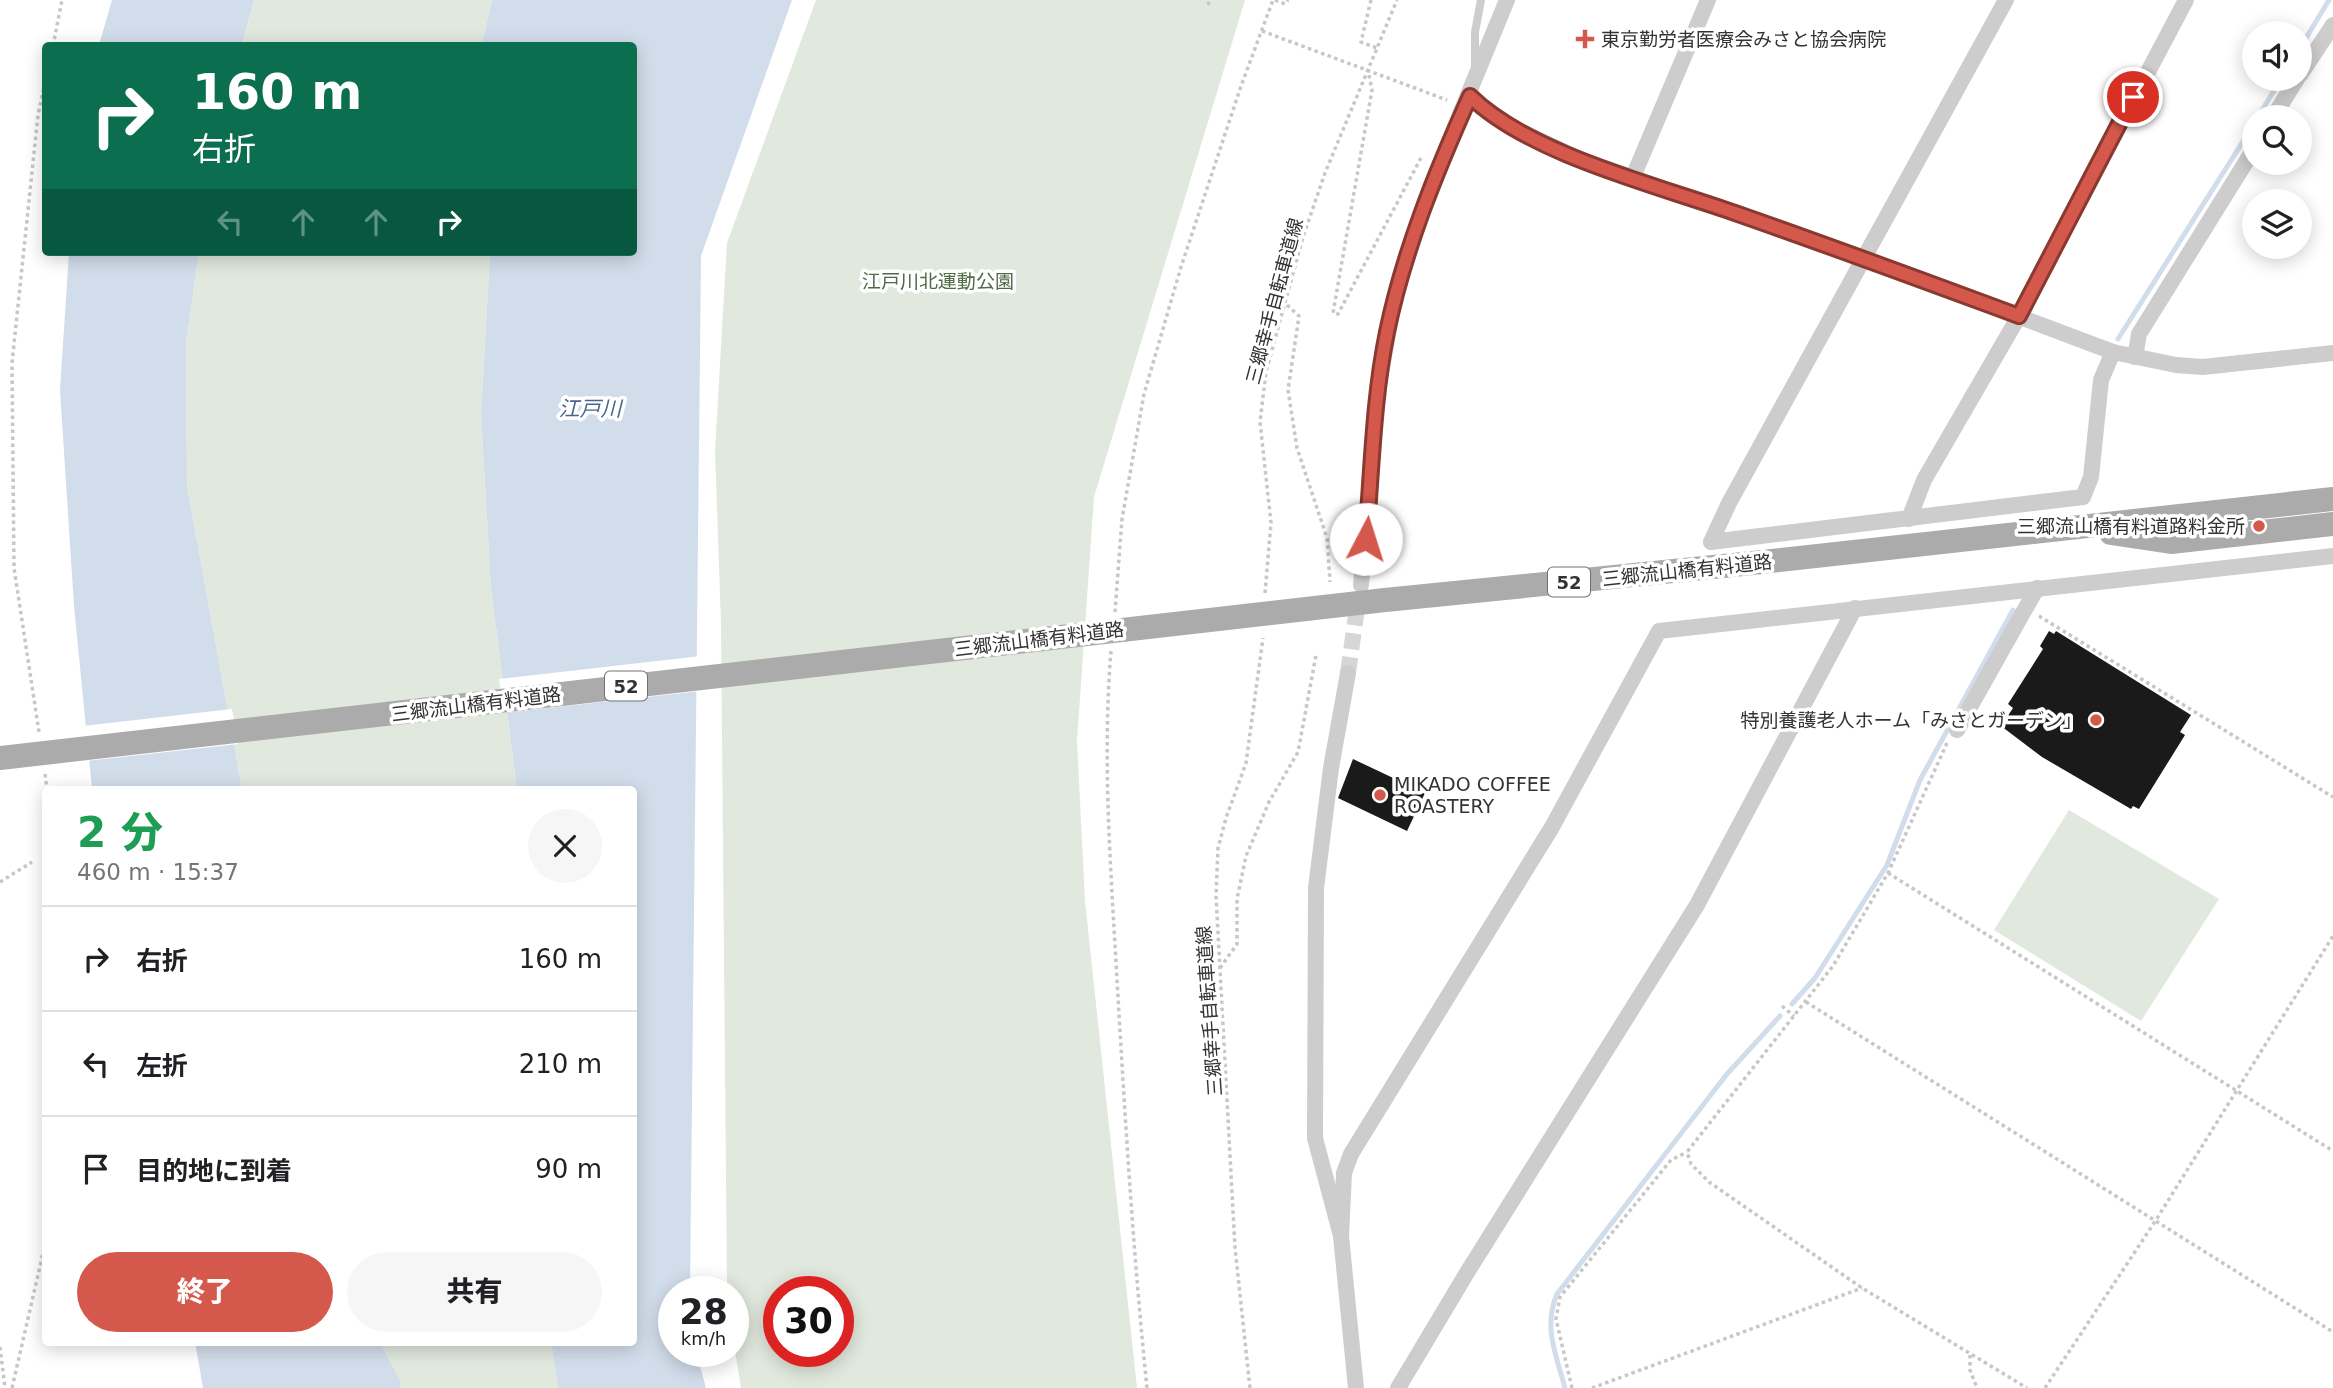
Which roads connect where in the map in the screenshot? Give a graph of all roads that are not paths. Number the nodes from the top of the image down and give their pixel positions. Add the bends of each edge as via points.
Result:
1 (1481, 0) edge
2 (1507, 0) edge
3 (1708, 0) edge
4 (2007, 0) edge
5 (2186, 0) edge
6 (2333, 25) edge
7 (2312, 56) edge
8 (1472, 90) junction
9 (2242, 168) edge
10 (1633, 177) junction
11 (1863, 258) junction
12 (2019, 316) junction
13 (2113, 352) junction
14 (2333, 352) edge
15 (2134, 357) junction
16 (2333, 499) edge
17 (1909, 519) junction
18 (2333, 524) edge
19 (2079, 528) junction
20 (2333, 555) edge
21 (1361, 584) tunnel mouth
22 (2037, 588) junction
23 (1855, 608) junction
24 (1348, 673) tunnel mouth
25 (1956, 730) road end
26 (0, 758) edge
27 (1341, 1236) junction
28 (1356, 1388) edge
29 (1398, 1388) edge

1 - 8 lane
2 - 8 street
3 - 10 street
4 - 11 street
5 - 12 street
6 - 7 street
8 - 10 street via 1486,111 1538,141
8 - 21 street via 1431,185 1395,296 1378,388
9 - 15 street via 2139,334
10 - 11 street
11 - 12 street
11 - 17 street via 1712,541
12 - 13 street
12 - 17 street via 1924,480
13 - 15 street
13 - 17 street via 2101,380 2091,477 2083,497
14 - 15 street via 2203,367
16 - 19 main road, 三郷流山橋有料道路 / 52
18 - 19 main road, 三郷流山橋有料道路 / 52 via 2171,542
19 - 26 main road, 三郷流山橋有料道路 / 52 via 1385,600
20 - 22 street
22 - 23 street
22 - 25 street
23 - 27 street via 1659,631 1552,827 1351,1154 1343,1173
23 - 29 street via 1698,905
24 - 27 street via 1321,841 1315,941 1315,1138
27 - 28 street

